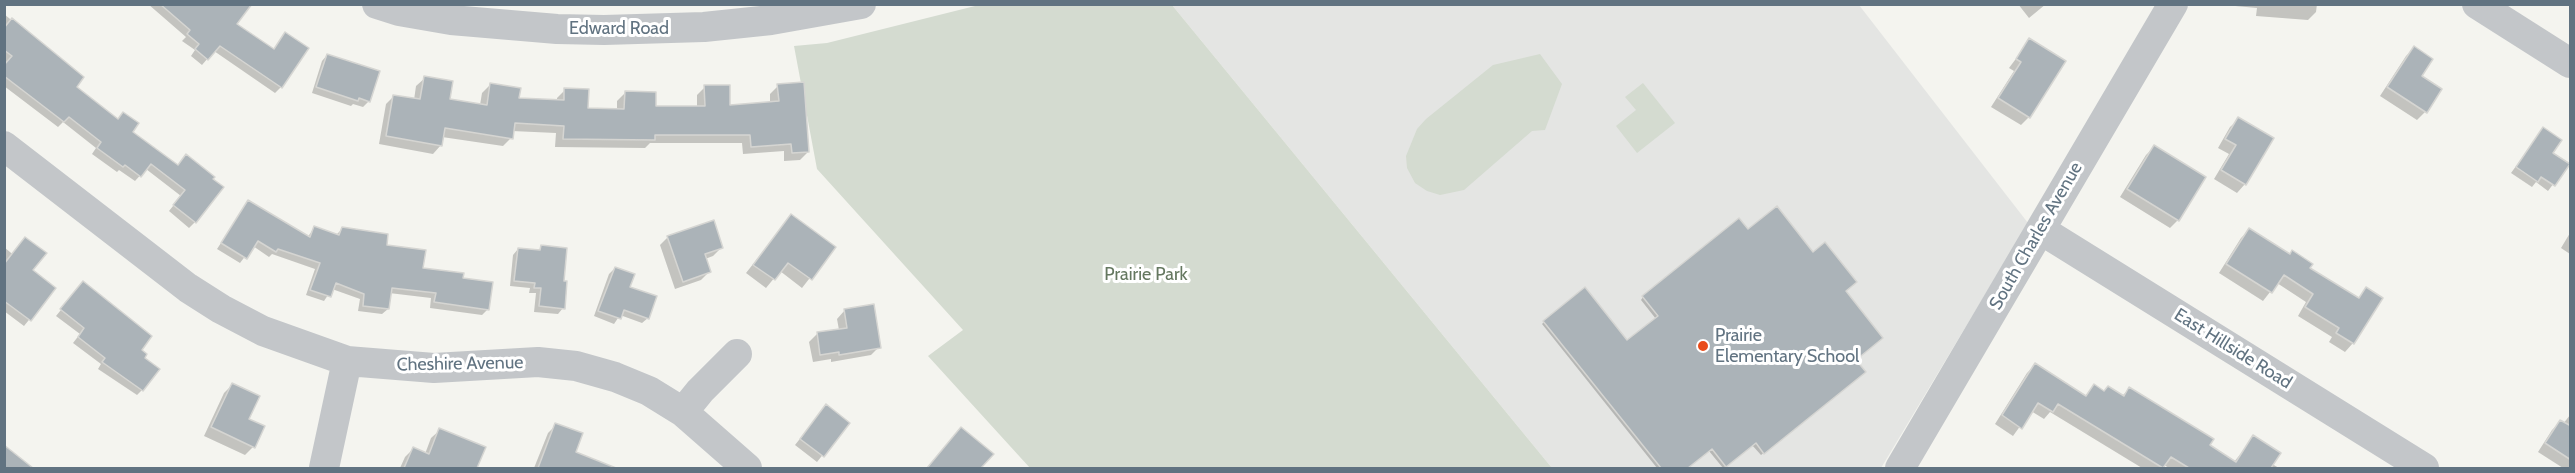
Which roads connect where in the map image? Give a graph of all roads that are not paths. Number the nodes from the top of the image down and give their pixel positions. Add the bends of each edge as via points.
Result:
1 (377, 4) edge
2 (861, 4) edge
3 (2477, 4) edge
4 (2163, 10) edge
5 (2571, 63) edge
6 (4, 146) edge
7 (2041, 230) junction
8 (737, 354) dead end
9 (346, 361) junction
10 (683, 412) junction
11 (324, 468) edge
12 (747, 468) edge
13 (1900, 468) edge
14 (2424, 468) edge

1 - 2 street, Edward Road via 451,20 604,30 715,26
3 - 5 street
4 - 7 street, South Charles Avenue
6 - 9 street, Cheshire Avenue via 188,288 221,309 263,331
7 - 13 street, South Charles Avenue
7 - 14 street, East Hillside Road
8 - 10 street
9 - 10 street, Cheshire Avenue via 434,368 538,362 576,366 629,381
9 - 11 street
10 - 12 street, Cheshire Avenue

